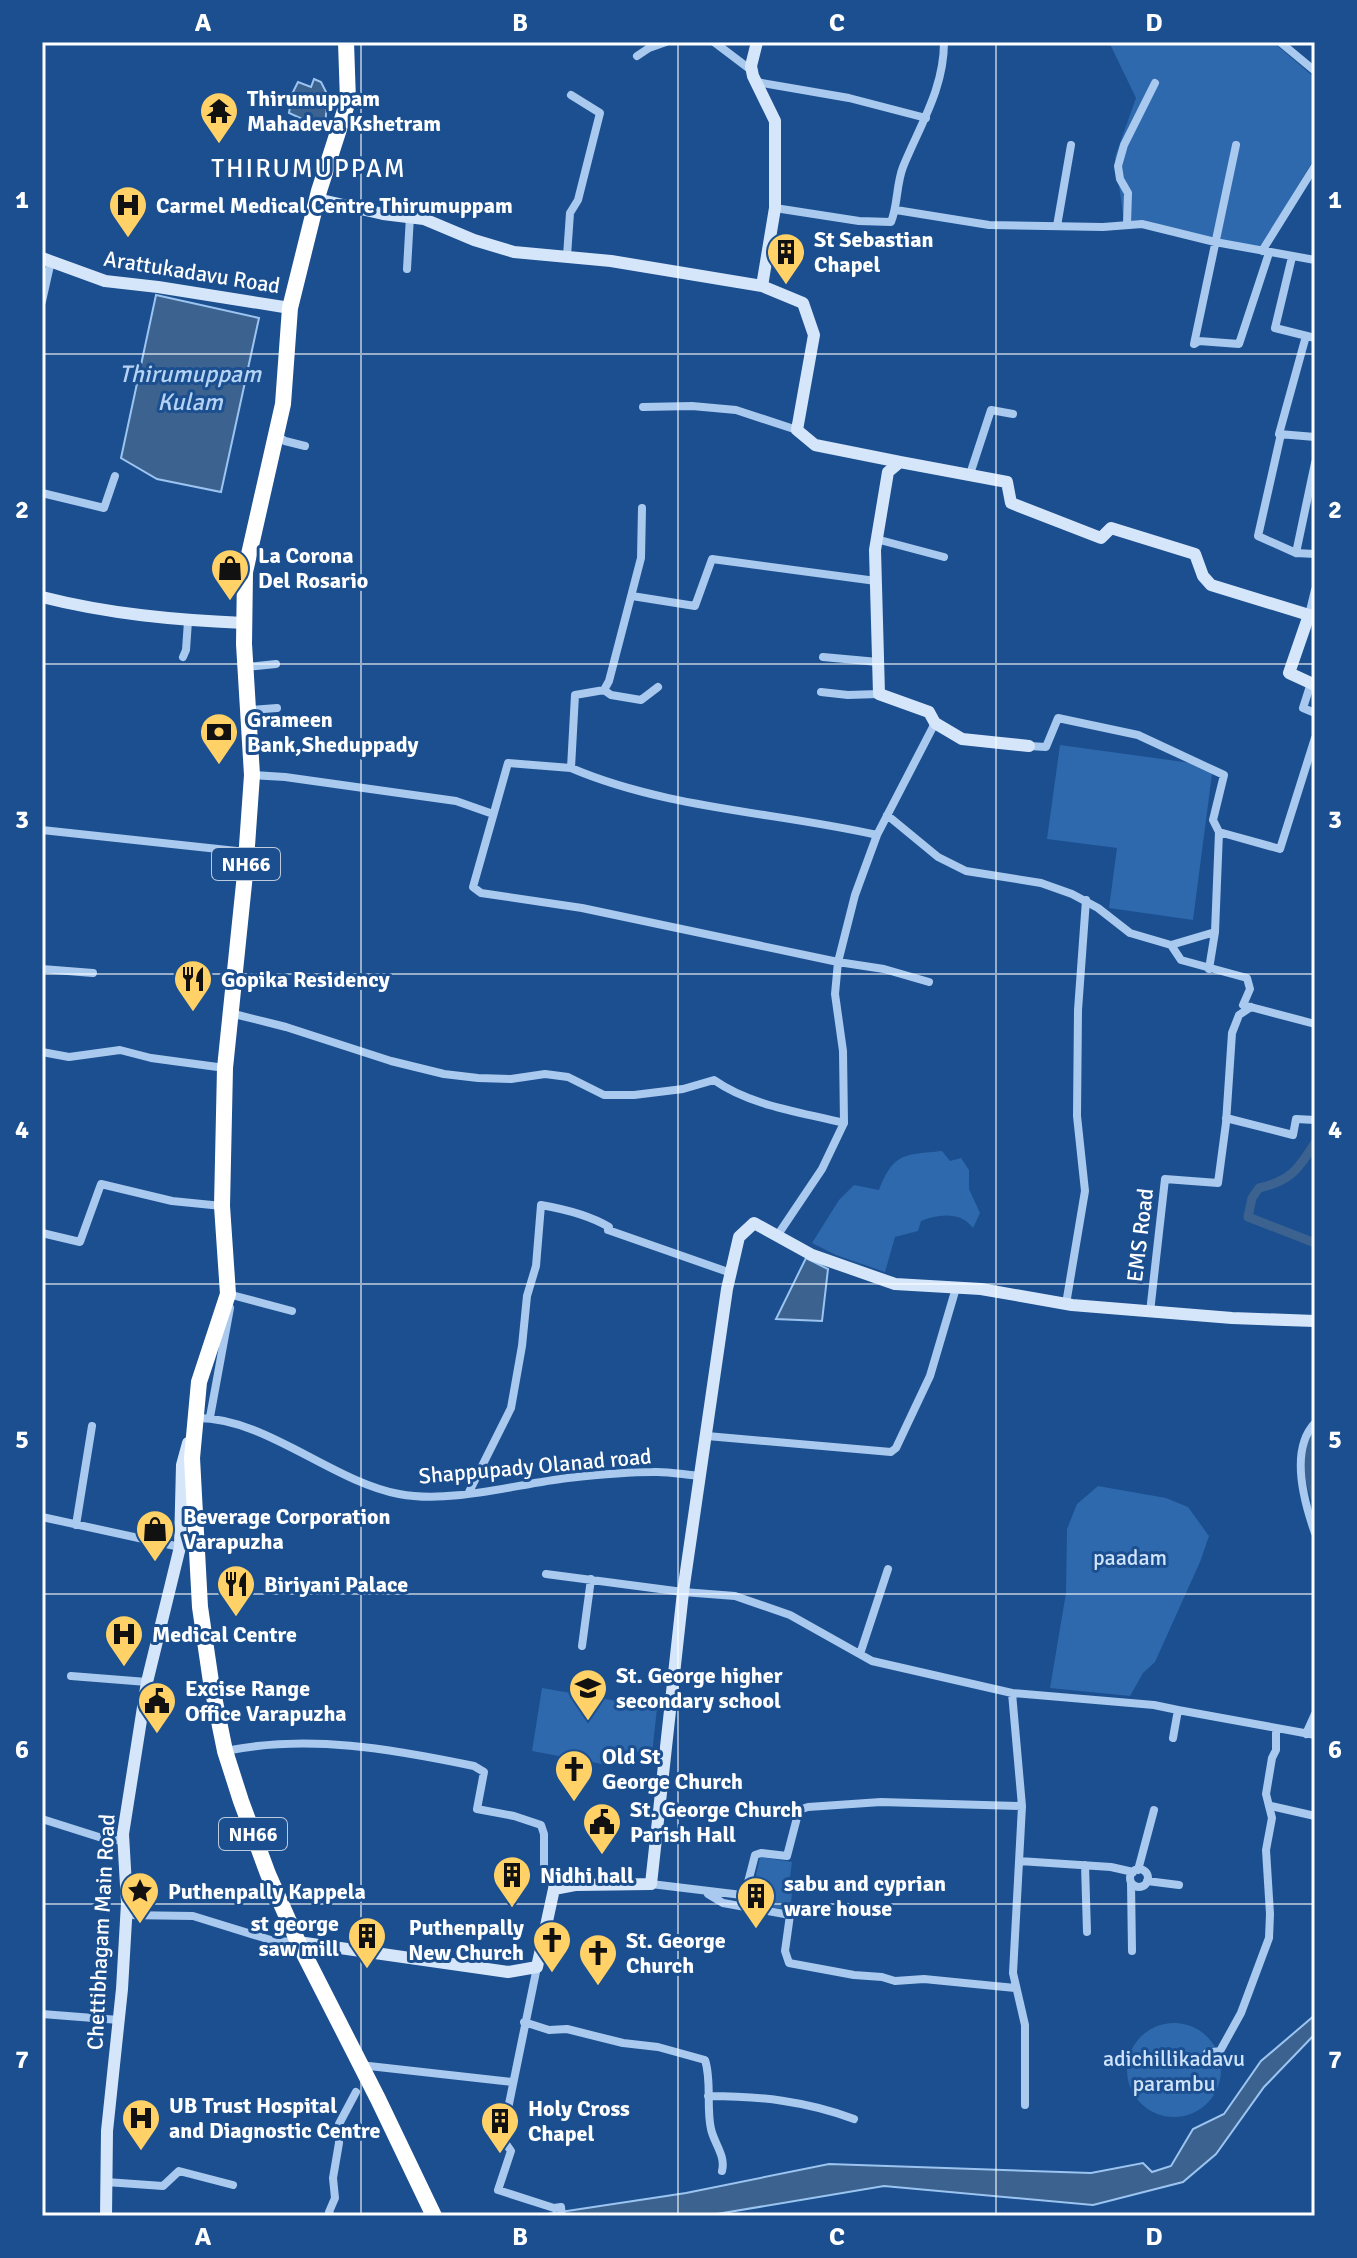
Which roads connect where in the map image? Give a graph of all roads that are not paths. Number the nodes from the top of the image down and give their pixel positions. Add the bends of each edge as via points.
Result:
1 (346, 42) edge
2 (666, 42) edge
3 (714, 42) edge
4 (757, 42) edge
5 (944, 42) edge
6 (1280, 42) edge
7 (637, 56) dead end
8 (1315, 71) edge
9 (754, 76) junction
10 (1155, 83) dead end
11 (571, 95) dead end
12 (926, 118) junction
13 (1071, 145) dead end
14 (1236, 145) dead end
15 (1315, 166) edge
16 (317, 199) junction
17 (775, 208) junction
18 (896, 210) junction
19 (410, 216) junction
20 (1127, 224) junction
21 (1057, 226) junction
22 (1215, 242) junction
23 (1266, 252) junction
24 (567, 256) junction
25 (1292, 257) junction
26 (47, 260) edge
27 (1315, 260) edge
28 (407, 269) dead end
29 (762, 286) junction
30 (42, 301) edge
31 (290, 308) junction
32 (1310, 337) edge
33 (643, 407) dead end
34 (1013, 414) dead end
35 (797, 430) junction
36 (1281, 434) junction
37 (276, 435) junction
38 (1315, 437) edge
39 (305, 446) dead end
40 (900, 462) junction
41 (1315, 463) edge
42 (970, 474) junction
43 (115, 476) dead end
44 (42, 493) edge
45 (642, 508) dead end
46 (876, 539) junction
47 (1296, 553) junction
48 (1315, 554) edge
49 (944, 557) dead end
50 (876, 581) junction
51 (1315, 590) edge
52 (632, 596) junction
53 (42, 597) edge
54 (1309, 615) junction
55 (188, 621) junction
56 (244, 623) junction
57 (183, 657) dead end
58 (823, 657) dead end
59 (878, 662) junction
60 (276, 664) dead end
61 (245, 667) junction
62 (1313, 684) edge
63 (658, 687) dead end
64 (604, 690) junction
65 (821, 692) dead end
66 (879, 694) junction
67 (277, 708) dead end
68 (248, 710) junction
69 (1315, 713) edge
70 (935, 723) junction
71 (1315, 738) edge
72 (1029, 746) joint
73 (571, 768) junction
74 (252, 775) junction
75 (493, 814) junction
76 (887, 815) junction
77 (42, 830) edge
78 (1219, 832) junction
79 (877, 835) junction
80 (247, 852) junction
81 (1086, 900) junction
82 (1215, 932) junction
83 (1171, 945) junction
84 (838, 962) junction
85 (42, 969) edge
86 (1209, 969) junction
87 (93, 973) dead end
88 (929, 982) dead end
89 (1251, 1007) junction
90 (230, 1013) junction
91 (1315, 1024) edge
92 (42, 1052) edge
93 (225, 1068) junction
94 (1315, 1120) edge
95 (1226, 1121) junction
96 (844, 1123) junction
97 (222, 1206) junction
98 (42, 1233) edge
99 (777, 1236) junction
100 (731, 1273) junction
101 (956, 1288) junction
102 (228, 1294) junction
103 (1066, 1304) junction
104 (292, 1311) dead end
105 (1150, 1312) junction
106 (1315, 1321) edge
107 (203, 1418) junction
108 (1315, 1423) edge
109 (92, 1426) dead end
110 (707, 1436) junction
111 (701, 1476) junction
112 (469, 1492) junction
113 (42, 1517) edge
114 (76, 1525) junction
115 (1315, 1533) edge
116 (180, 1547) junction
117 (888, 1569) dead end
118 (546, 1574) dead end
119 (591, 1579) junction
120 (683, 1592) junction
121 (582, 1646) dead end
122 (860, 1654) junction
123 (71, 1676) dead end
124 (147, 1682) junction
125 (1012, 1693) junction
126 (1178, 1710) junction
127 (1315, 1714) edge
128 (1276, 1730) junction
129 (1310, 1735) edge
130 (1173, 1738) dead end
131 (225, 1751) junction
132 (1022, 1806) junction
133 (1271, 1806) junction
134 (1154, 1810) dead end
135 (1315, 1816) edge
136 (42, 1819) edge
137 (124, 1841) junction
138 (1019, 1861) junction
139 (1085, 1865) junction
140 (1135, 1871) junction
141 (1147, 1881) junction
142 (1131, 1883) junction
143 (651, 1884) junction
144 (1179, 1885) dead end
145 (554, 1889) junction
146 (704, 1891) junction
147 (125, 1915) junction
148 (1087, 1932) dead end
149 (298, 1942) junction
150 (1132, 1951) dead end
151 (537, 1967) junction
152 (1015, 1988) junction
153 (42, 2014) edge
154 (119, 2020) junction
155 (524, 2022) junction
156 (1207, 2053) dead end
157 (359, 2065) junction
158 (513, 2082) junction
159 (356, 2092) dead end
160 (708, 2096) junction
161 (1025, 2105) dead end
162 (854, 2119) dead end
163 (722, 2171) dead end
164 (106, 2182) junction
165 (233, 2185) dead end
166 (106, 2216) edge
167 (331, 2216) edge
168 (434, 2216) edge
169 (562, 2216) edge

1 - 16 highway, NH66 via 348,101
2 - 7 street
3 - 9 street
4 - 9 main road
5 - 12 street via 940,80
6 - 8 street
9 - 12 street
9 - 17 main road via 775,121
10 - 20 street via 1118,166 1128,193
11 - 24 street via 600,113 570,213
12 - 18 street via 903,169
13 - 21 street
14 - 22 street
15 - 23 street
16 - 19 main road
16 - 31 highway, NH66
17 - 18 street via 880,224 891,222
17 - 29 main road
18 - 21 street via 989,225
19 - 24 main road via 514,252
19 - 28 street
20 - 21 street
20 - 22 street
22 - 23 street
22 - 23 street via 1194,344 1239,344
23 - 25 street
24 - 29 main road
25 - 27 street
25 - 32 street via 1275,328
26 - 30 street
26 - 31 main road, Arattukadavu Road via 105,281
29 - 35 main road via 803,303 814,335
31 - 37 highway, NH66
32 - 36 street
33 - 35 street via 736,410
34 - 42 street via 991,410 987,415
35 - 40 main road via 815,445
36 - 38 street
36 - 47 street via 1258,536
37 - 39 street
37 - 56 highway, NH66 via 245,572
40 - 42 main road
40 - 46 main road via 888,472
41 - 47 street
42 - 54 main road via 1007,482 1011,503 1101,538 1111,528 1195,554 1211,585
43 - 44 street via 104,508
45 - 52 street via 641,558
46 - 49 street
46 - 50 main road
47 - 48 street
50 - 52 street via 712,559 695,606
50 - 59 main road
51 - 54 street
52 - 64 street
53 - 55 main road
54 - 62 main road via 1289,673
55 - 56 main road
55 - 57 street
56 - 61 highway, NH66
58 - 59 street
59 - 66 main road
60 - 61 street
61 - 68 highway, NH66
62 - 69 street via 1303,708
63 - 64 street via 641,700
64 - 73 street via 575,695
65 - 66 street
66 - 70 main road via 929,712
67 - 68 street
68 - 74 highway, NH66
70 - 72 main road via 962,739
70 - 76 street
71 - 78 street via 1280,849
72 - 78 street via 1046,747 1058,718 1138,735 1224,775 1213,820
73 - 75 street via 508,763
73 - 79 street via 666,798
74 - 75 street via 456,801
74 - 80 highway, NH66
75 - 84 street via 473,887 481,893 582,908
76 - 79 street
76 - 81 street via 938,857 966,871 1041,883
77 - 80 street
78 - 82 street
79 - 84 street
80 - 90 highway, NH66
81 - 83 street via 1130,933
81 - 103 street via 1077,1116 1085,1191
82 - 83 street
82 - 86 street
83 - 86 street via 1181,960
84 - 88 street
84 - 96 street via 835,994 843,1051
85 - 87 street
86 - 89 street via 1247,978 1250,989 1243,1005
89 - 91 street
89 - 95 street via 1239,1015 1232,1033
90 - 93 highway, NH66
90 - 96 street via 444,1074 568,1077 604,1095 683,1089 714,1080 765,1104
92 - 93 street via 69,1057 120,1050
93 - 97 highway, NH66
94 - 95 street via 1296,1119 1293,1135
95 - 105 street, EMS Road via 1218,1183 1165,1179
96 - 99 street via 822,1169
97 - 98 street via 172,1201 101,1184 80,1242
97 - 102 highway, NH66
99 - 100 main road via 754,1223 739,1237
99 - 101 main road via 812,1255 895,1284
100 - 110 main road
100 - 112 street via 608,1230 605,1223 580,1214 541,1205 511,1408
101 - 103 main road
101 - 110 street via 930,1376 891,1452
102 - 104 street
102 - 107 highway, NH66 via 199,1382
103 - 105 main road
105 - 106 main road
107 - 112 street, Shappupady Olanad road via 261,1433 367,1485 399,1494
107 - 116 main road, Chettibhagam Main Road via 182,1465
107 - 131 highway, NH66 via 192,1458 200,1607
108 - 115 street via 1306,1432 1302,1457 1304,1502
109 - 114 street
110 - 111 main road
111 - 112 street, Shappupady Olanad road via 598,1475
111 - 120 main road
113 - 114 street
114 - 116 street
116 - 124 main road, Chettibhagam Main Road
117 - 122 street
118 - 119 street
119 - 120 street
119 - 121 street
120 - 122 street via 735,1596 790,1615
120 - 143 main road
122 - 125 street via 902,1669
123 - 124 street
124 - 137 main road, Chettibhagam Main Road
125 - 126 street
125 - 132 street
126 - 128 street
126 - 130 street
127 - 129 street
128 - 129 street
128 - 133 street via 1266,1794
131 - 145 street via 273,1743 348,1745 474,1766 484,1772 477,1809 541,1825 544,1867
131 - 149 highway, NH66
132 - 138 street
132 - 146 street via 881,1802 808,1807 799,1810 787,1856 755,1855 742,1895
133 - 135 street
133 - 156 street via 1266,1850 1269,1938 1241,2013 1220,2051
134 - 140 street
136 - 137 street
137 - 147 main road, Chettibhagam Main Road
138 - 139 street
138 - 152 street
139 - 140 street
139 - 148 street
140 - 141 street via 1146,1873
140 - 142 street
141 - 142 street via 1138,1887
141 - 144 street
142 - 150 street
143 - 145 main road
143 - 146 street
145 - 151 main road
146 - 152 street via 723,1903 790,1915 785,1951 789,1963 895,1981
147 - 149 street via 193,1916 274,1941
147 - 154 main road, Chettibhagam Main Road
149 - 151 main road via 508,1972
149 - 157 highway, NH66
151 - 155 street
152 - 161 street via 1025,2025
153 - 154 street
154 - 164 main road, Chettibhagam Main Road
155 - 158 street
155 - 160 street via 705,2060
157 - 158 street
157 - 168 highway, NH66
158 - 169 street via 502,2138 511,2151 498,2190 561,2207
159 - 167 street via 339,2124
160 - 162 street via 797,2101
160 - 163 street
164 - 165 street via 163,2186 179,2171
164 - 166 main road, Chettibhagam Main Road

